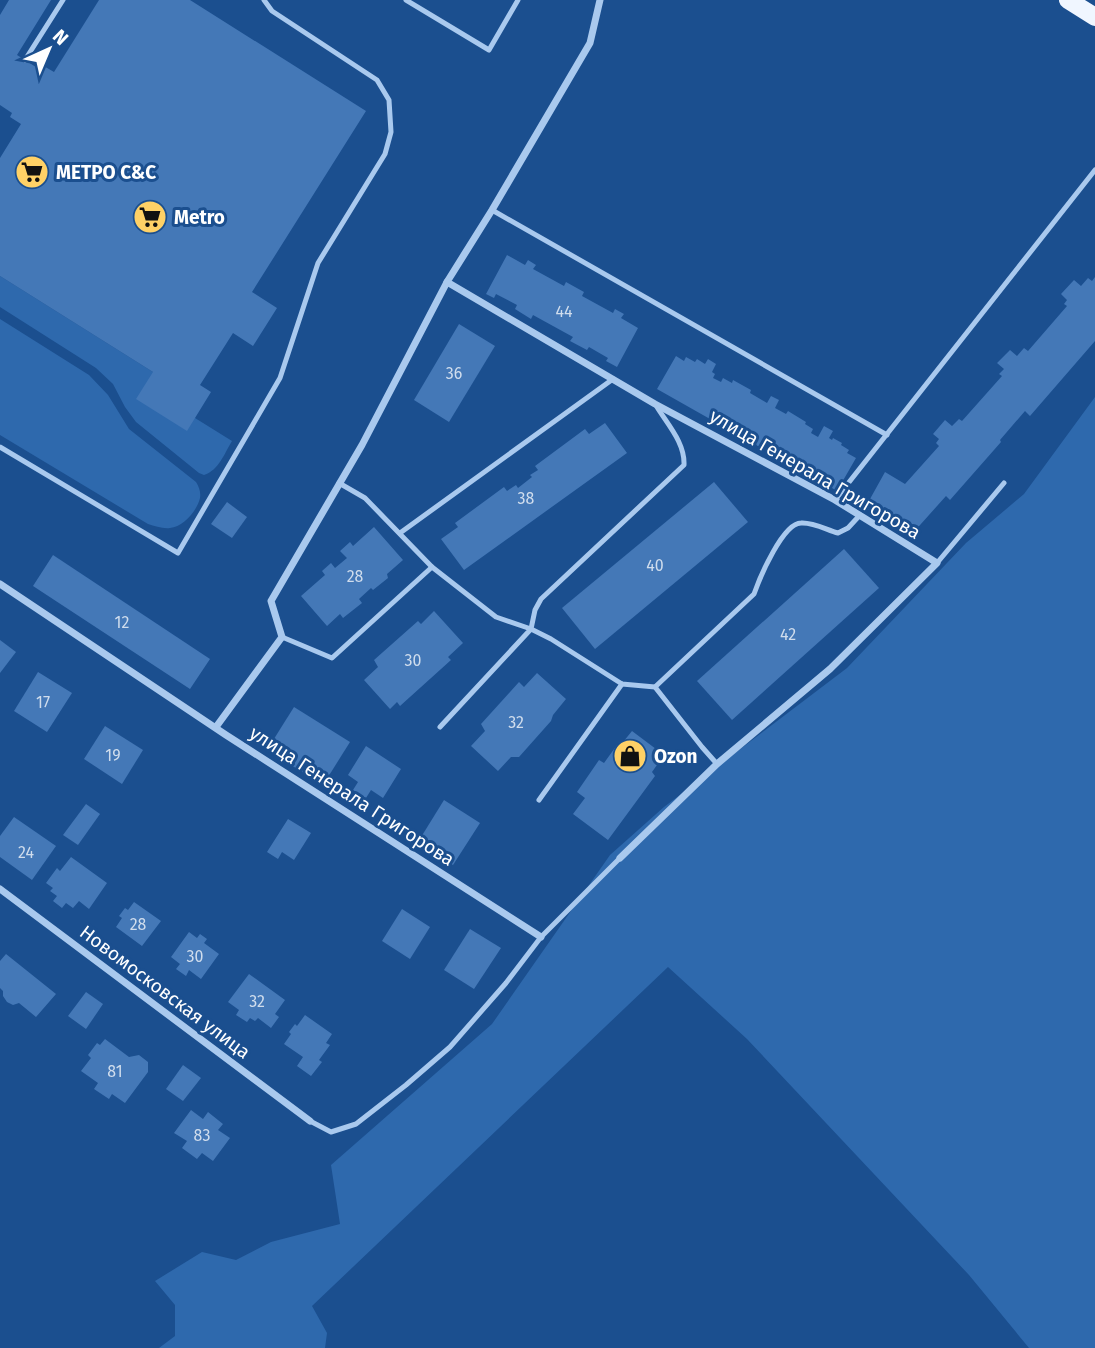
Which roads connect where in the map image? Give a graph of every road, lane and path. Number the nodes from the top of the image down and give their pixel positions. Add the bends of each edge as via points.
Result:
1 (63, 0) edge
2 (264, 0) edge
3 (406, 0) edge
4 (518, 0) edge
5 (600, 0) edge
6 (1068, 0) edge
7 (1095, 16) edge
8 (25, 60) dead end
9 (1095, 170) edge
10 (492, 210) junction
11 (447, 282) junction
12 (613, 379) junction
13 (656, 404) junction
14 (887, 435) junction
15 (0, 446) edge
16 (340, 483) junction
17 (1004, 483) dead end
18 (835, 500) junction
19 (860, 514) junction
20 (400, 533) junction
21 (937, 563) junction
22 (432, 567) junction
23 (0, 584) edge
24 (531, 629) junction
25 (282, 637) junction
26 (622, 684) junction
27 (655, 687) junction
28 (216, 727) junction
29 (440, 727) dead end
30 (717, 764) junction
31 (539, 800) dead end
32 (620, 858) joint
33 (0, 889) edge
34 (541, 937) junction
35 (310, 1121) joint

1 - 8 lane
2 - 15 lane via 272,11 377,80 389,100 391,132 385,154 318,263 280,378 178,553
3 - 4 lane via 489,50
5 - 10 street via 590,43
6 - 7 main road
9 - 14 lane
10 - 11 street
10 - 14 lane
11 - 12 street, улица Генерала Григорова
11 - 16 street
12 - 13 street, улица Генерала Григорова
12 - 20 lane
13 - 18 street, улица Генерала Григорова
13 - 24 lane via 682,447 684,465 541,599
14 - 18 lane
16 - 20 lane via 365,498
16 - 25 street via 271,601
17 - 21 lane
18 - 19 street, улица Генерала Григорова
19 - 21 street, улица Генерала Григорова
19 - 27 lane via 838,533 804,523 792,525 773,552 754,594
20 - 22 lane
21 - 30 street via 831,669
22 - 24 lane via 496,617
22 - 25 lane via 332,658
23 - 28 street, улица Генерала Григорова
24 - 26 lane
24 - 29 lane
25 - 28 street
26 - 27 lane
26 - 31 lane
27 - 30 lane
28 - 34 street, улица Генерала Григорова
30 - 32 street
32 - 34 lane
33 - 35 street, Новомосковская улица
34 - 35 lane via 450,1047 406,1085 356,1124 331,1132

